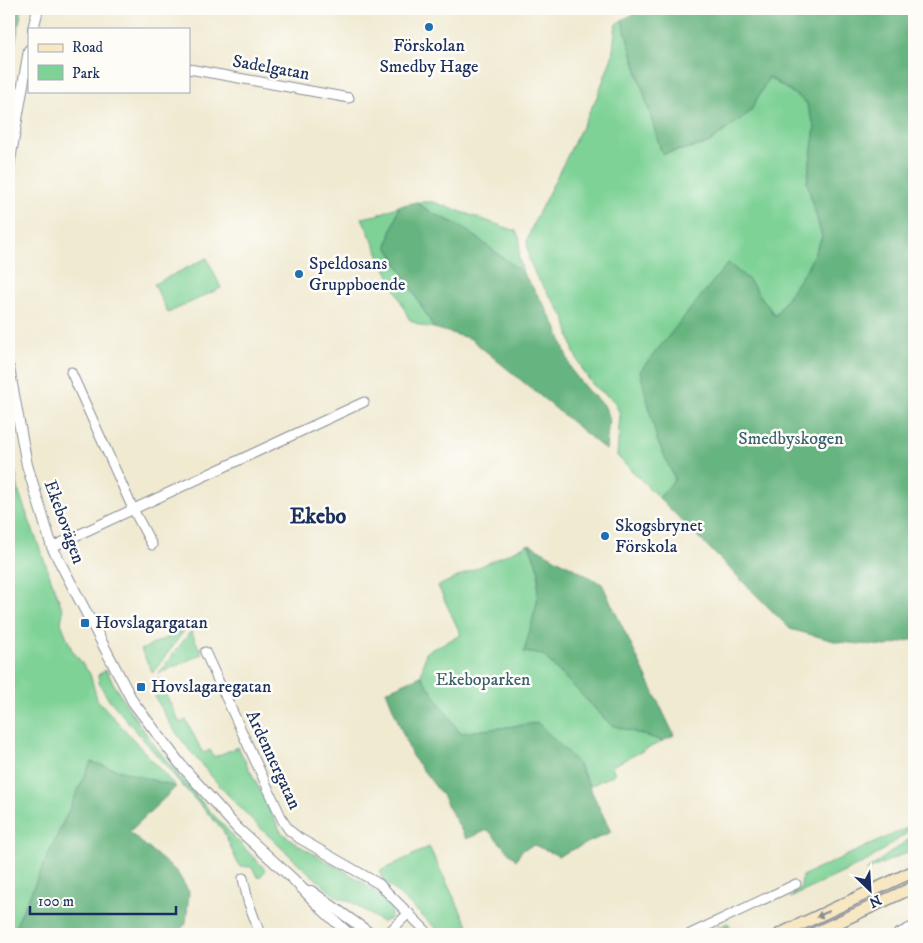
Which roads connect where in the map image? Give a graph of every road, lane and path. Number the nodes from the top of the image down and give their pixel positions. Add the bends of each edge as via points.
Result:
1 (38, 9) edge
2 (33, 28) edge
3 (28, 56) edge
4 (190, 69) edge
5 (349, 98) dead end
6 (9, 166) edge
7 (9, 368) edge
8 (71, 372) dead end
9 (364, 402) dead end
10 (132, 509) junction
11 (152, 545) dead end
12 (52, 547) junction
13 (205, 652) dead end
14 (914, 871) edge
15 (242, 878) dead end
16 (294, 880) junction
17 (796, 884) dead end
18 (914, 887) edge
19 (409, 913) junction
20 (914, 926) edge
21 (260, 934) edge
22 (349, 934) edge
23 (371, 934) edge
24 (387, 934) edge
25 (429, 934) edge
26 (690, 934) edge
27 (780, 934) edge
28 (813, 934) edge
29 (898, 934) edge

1 - 2 street
3 - 6 street
4 - 5 street, Sadelgatan
7 - 12 street, Ekebovägen via 27,465
8 - 10 street
9 - 10 street
10 - 11 street
10 - 12 street
12 - 16 street, Ekebovägen via 133,702 181,765 237,828
13 - 19 street, Ardennergatan via 289,830 379,884
14 -> 27 main road
15 - 21 street
16 - 22 street, Ekebovägen
16 - 23 street, Ekebovägen
17 - 26 street
18 - 28 main road
19 - 24 street
19 - 25 street, Ardennergatan
20 - 29 street

